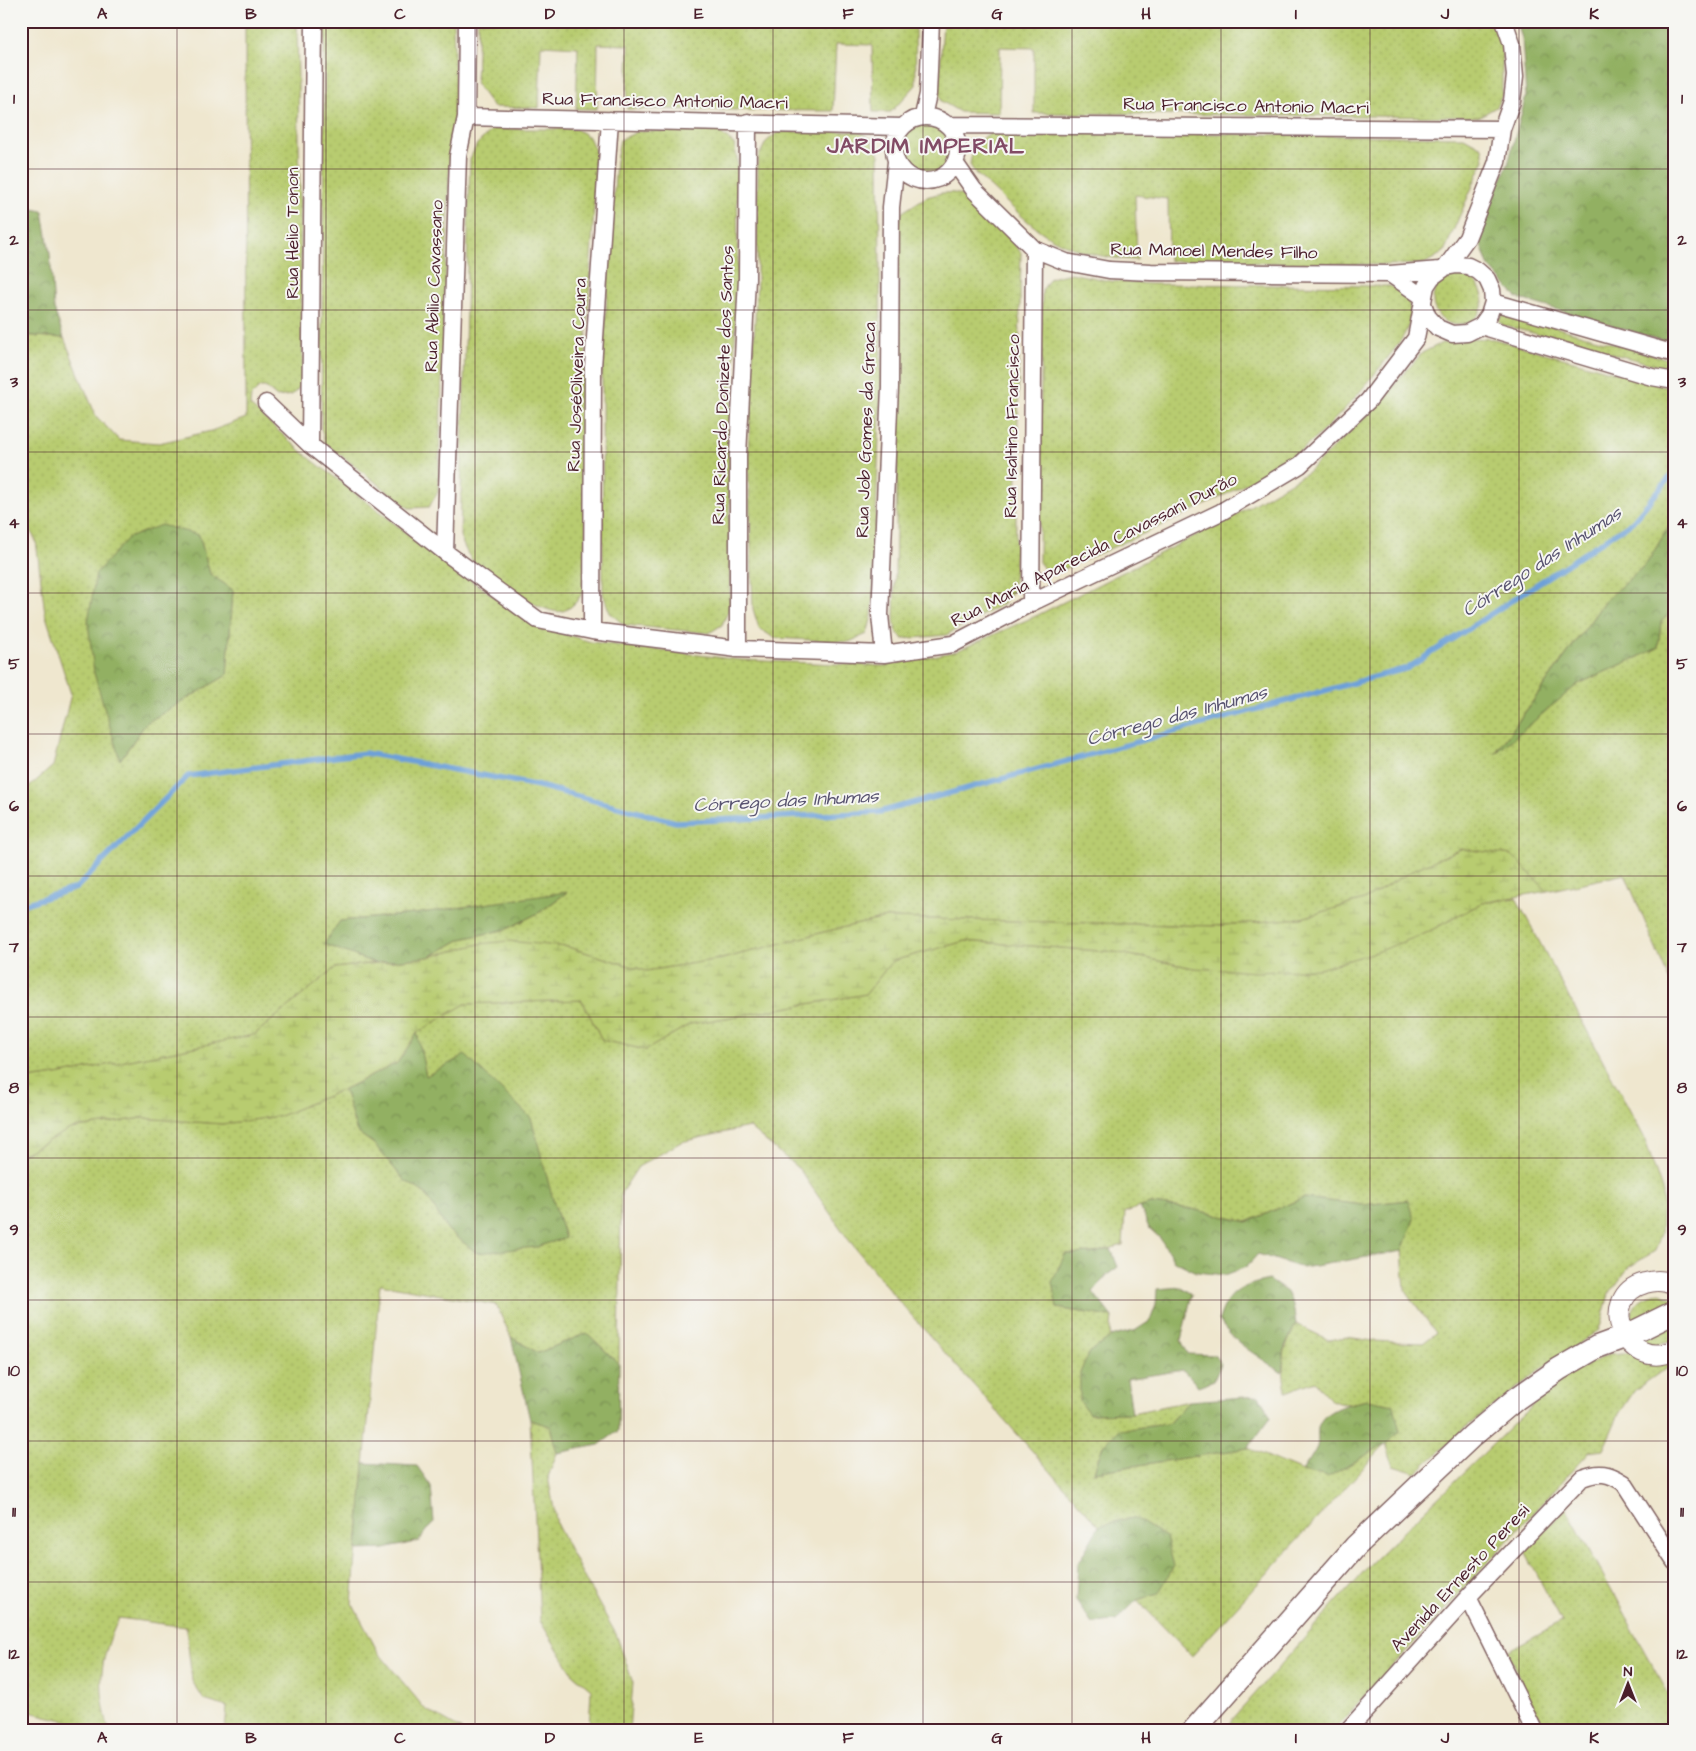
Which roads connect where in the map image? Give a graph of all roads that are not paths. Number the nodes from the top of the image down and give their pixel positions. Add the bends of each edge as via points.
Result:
1 (314, 21) edge
2 (466, 21) edge
3 (931, 21) edge
4 (1504, 21) edge
5 (928, 116) junction
6 (466, 117) junction
7 (610, 120) junction
8 (748, 122) junction
9 (1502, 129) junction
10 (952, 130) junction
11 (899, 132) junction
12 (896, 162) junction
13 (951, 168) junction
14 (909, 176) junction
15 (891, 207) junction
16 (1467, 238) junction
17 (1034, 248) junction
18 (1443, 268) junction
19 (1478, 271) junction
20 (1390, 274) junction
21 (1424, 300) junction
22 (1493, 302) junction
23 (1481, 326) junction
24 (1452, 334) junction
25 (1416, 338) junction
26 (1675, 354) edge
27 (1675, 381) edge
28 (266, 403) dead end
29 (310, 445) junction
30 (445, 552) junction
31 (1031, 604) junction
32 (592, 631) junction
33 (738, 649) junction
34 (884, 654) junction
35 (1675, 1286) edge
36 (1675, 1312) edge
37 (1626, 1336) junction
38 (1675, 1350) edge
39 (1675, 1562) edge
40 (1468, 1597) junction
41 (1194, 1730) edge
42 (1348, 1730) edge
43 (1534, 1730) edge

1 - 29 street, Rua Helio Tonon
2 - 6 street, Rua Abilio Cavassano
3 - 5 street
4 - 9 street via 1512,44 1515,76 1512,101
5 - 10 street
5 - 11 street via 915,118
6 - 7 street, Rua Francisco Antonio Macri
6 - 30 street, Rua Abilio Cavassano via 458,156
7 - 8 street, Rua Francisco Antonio Macri
7 - 32 street, Rua JoséOliveira Coura via 593,367
8 - 11 street, Rua Francisco Antonio Macri via 864,124
8 - 33 street, Rua Ricardo Donizete dos Santos via 747,279 738,455
9 - 10 street, Rua Francisco Antonio Macri via 989,123
9 - 16 street via 1496,162
10 - 13 street via 959,144
11 - 12 street via 894,150
12 - 14 street
12 - 15 street, Rua Job Gomes da Graca
13 - 14 street via 928,181
13 - 17 street, Rua Manoel Mendes Filho
14 - 15 street, Rua Job Gomes da Graca
15 - 34 street, Rua Job Gomes da Graca via 890,386 880,615
16 - 18 street
16 - 19 street
17 - 20 street, Rua Manoel Mendes Filho via 1066,262 1110,270
17 - 31 street, Rua Isaltino Francisco
18 - 19 street via 1457,265
18 - 20 street, Rua Manoel Mendes Filho
18 - 21 street via 1426,286
19 - 22 street via 1489,285
20 - 21 street
21 - 24 street via 1428,317 1438,328
21 - 25 street, Rua Maria Aparecida Cavassani Durão
22 - 23 street
22 - 26 street
23 - 24 street via 1468,333
23 - 27 street
24 - 25 street
25 - 31 street, Rua Maria Aparecida Cavassani Durão via 1368,401 1300,465 1221,512
28 - 29 street, Rua Maria Aparecida Cavassani Durão
29 - 30 street, Rua Maria Aparecida Cavassani Durão
30 - 32 street, Rua Maria Aparecida Cavassani Durão via 538,620
31 - 34 street, Rua Maria Aparecida Cavassani Durão via 953,644
32 - 33 street, Rua Maria Aparecida Cavassani Durão
33 - 34 street, Rua Maria Aparecida Cavassani Durão
35 - 37 street via 1655,1280 1640,1284 1628,1294 1620,1307
36 - 37 main road
37 - 38 street via 1646,1354 1660,1355
37 - 41 main road via 1597,1347 1516,1399 1424,1480 1356,1546
39 - 40 street, Avenida Ernesto Peresi via 1624,1483 1612,1474 1595,1472 1582,1478
40 - 42 street, Avenida Ernesto Peresi
40 - 43 street

